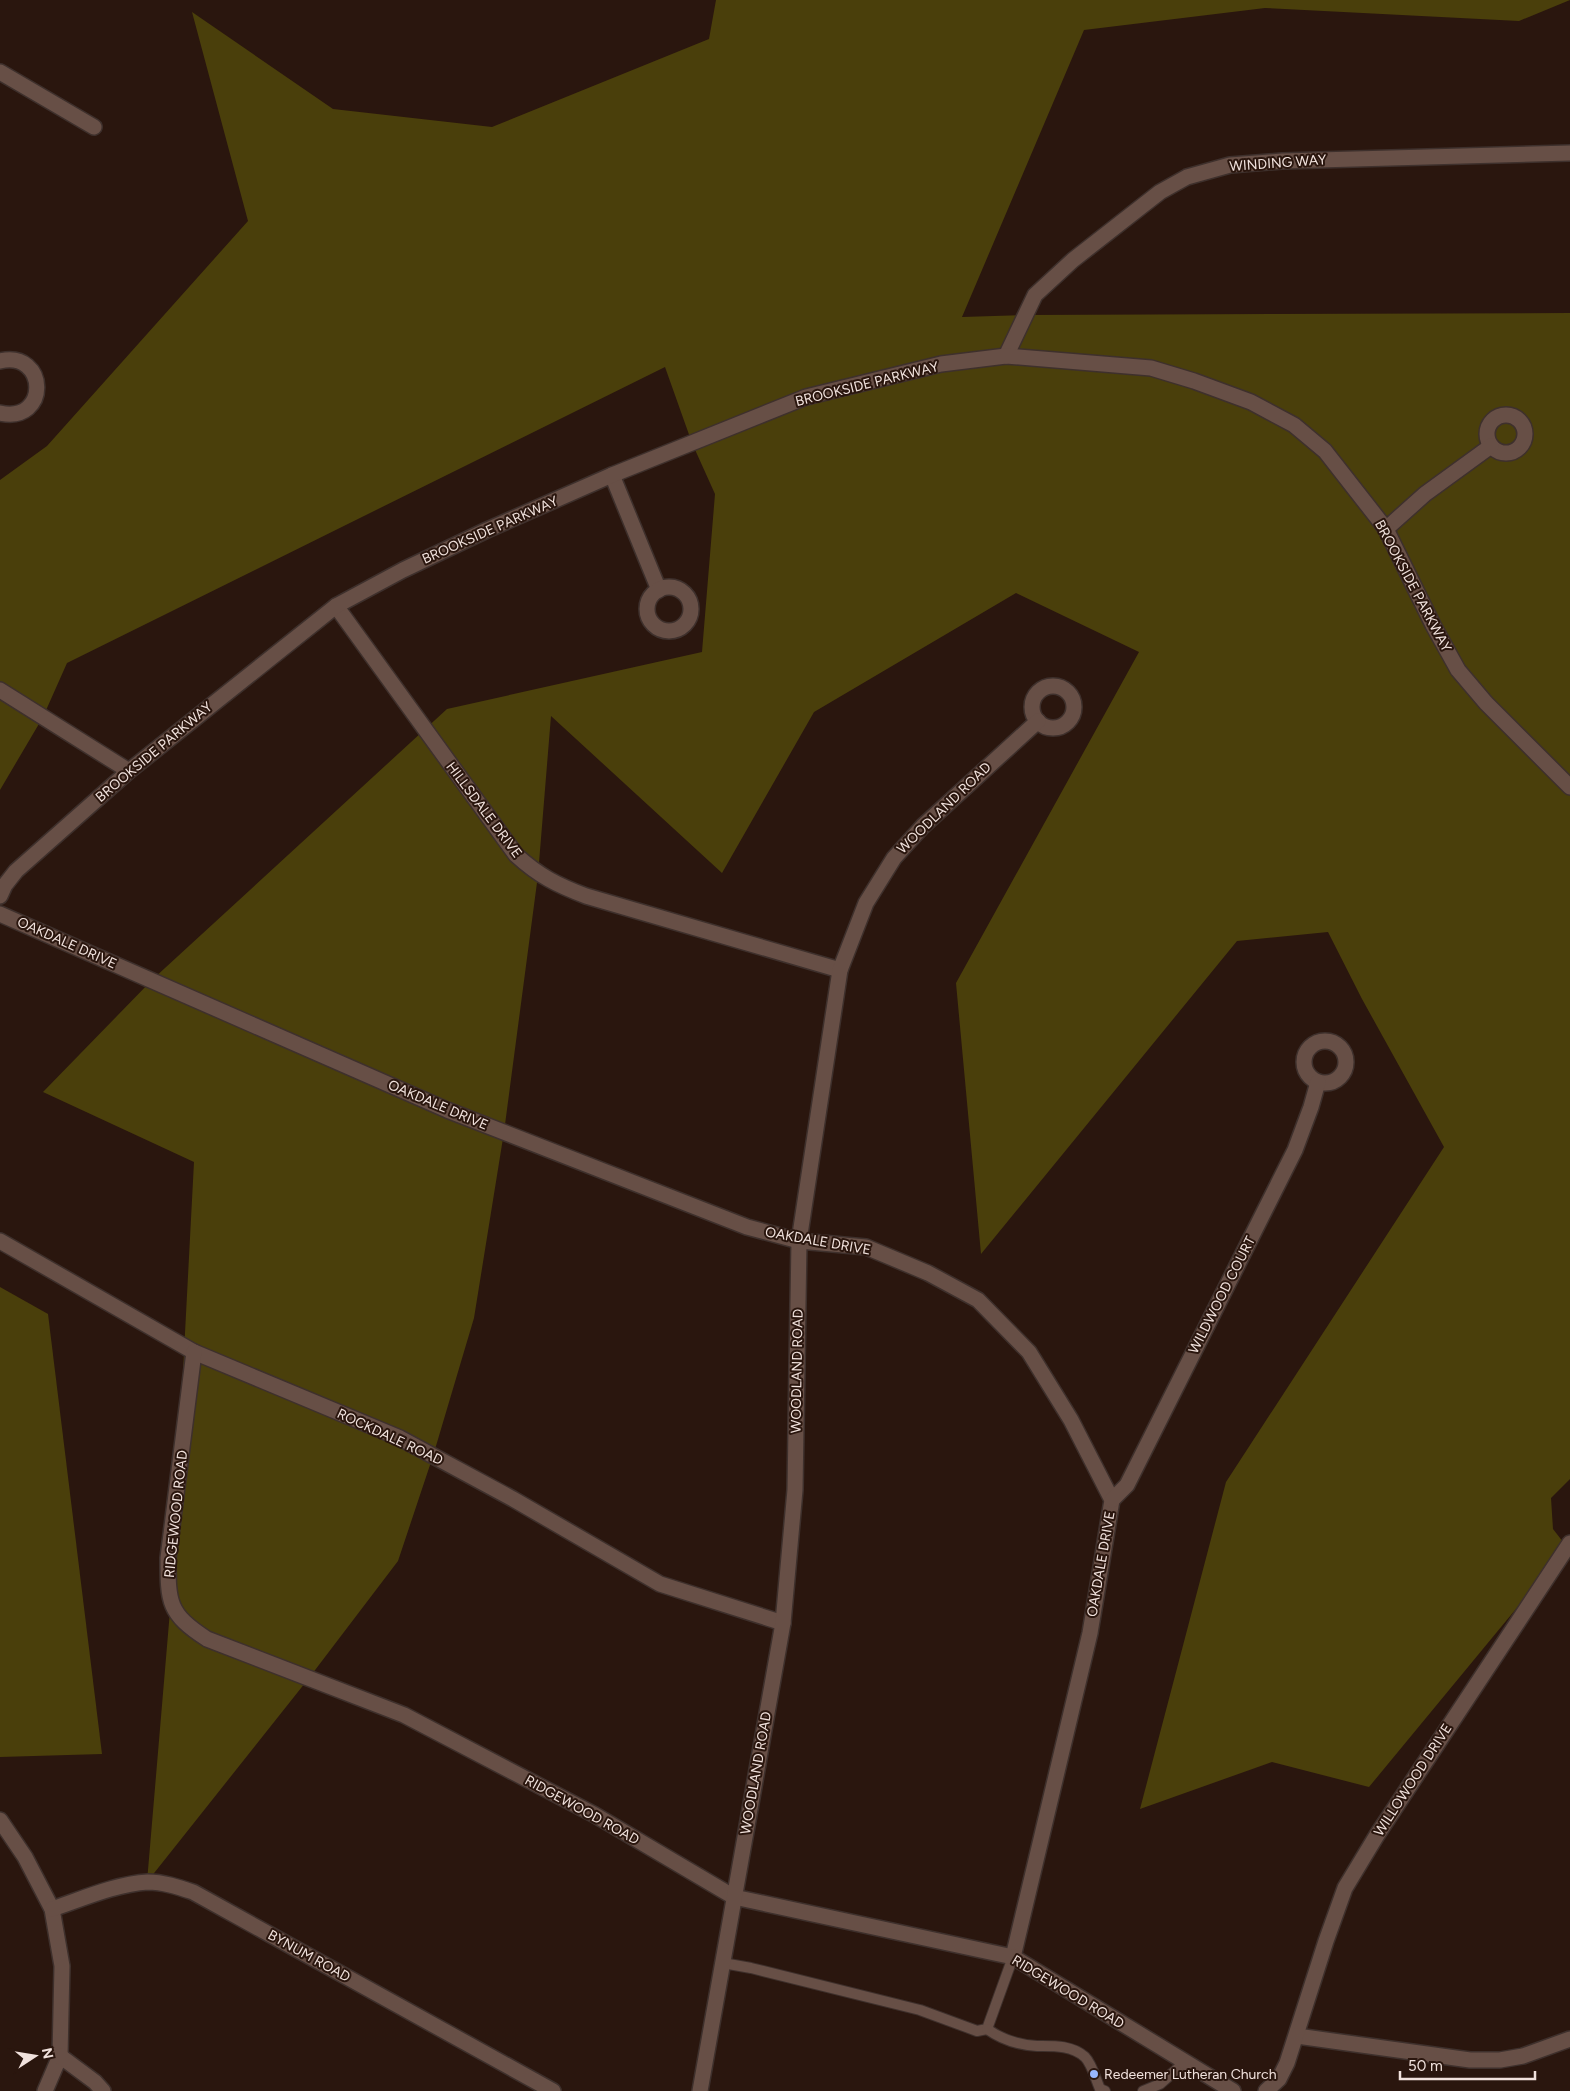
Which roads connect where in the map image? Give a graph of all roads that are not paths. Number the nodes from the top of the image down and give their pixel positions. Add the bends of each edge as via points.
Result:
1 (0, 72) edge
2 (94, 127) dead end
3 (1570, 153) edge
4 (1006, 356) junction
5 (0, 362) edge
6 (0, 413) edge
7 (1491, 446) dead end
8 (612, 475) junction
9 (1386, 529) junction
10 (658, 590) dead end
11 (336, 606) junction
12 (0, 690) edge
13 (1038, 721) dead end
14 (129, 771) junction
15 (1568, 782) edge
16 (0, 896) edge
17 (0, 914) edge
18 (840, 970) junction
19 (1318, 1082) dead end
20 (799, 1240) junction
21 (0, 1241) edge
22 (194, 1352) junction
23 (1112, 1500) junction
24 (1570, 1544) edge
25 (783, 1622) junction
26 (0, 1820) edge
27 (734, 1897) junction
28 (52, 1909) junction
29 (1013, 1957) junction
30 (723, 1963) junction
31 (987, 2029) junction
32 (1297, 2036) junction
33 (1570, 2039) edge
34 (60, 2056) junction
35 (1185, 2062) junction
36 (44, 2091) edge
37 (103, 2091) edge
38 (553, 2091) edge
39 (700, 2091) edge
40 (1105, 2091) edge
41 (1143, 2091) edge
42 (1233, 2091) edge
43 (1266, 2091) edge

1 - 2 street
3 - 4 street, WINDING WAY via 1282,161 1230,165 1187,177 1160,192 1073,260 1035,295
4 - 8 street, BROOKSIDE PARKWAY via 941,364 806,397
4 - 9 street, BROOKSIDE PARKWAY via 1151,368 1251,402 1294,425 1325,451
5 - 6 street via 9,360 25,364 32,370 37,387 36,395 26,409 10,415
7 - 9 street via 1425,494
8 - 10 street
8 - 11 street, BROOKSIDE PARKWAY via 487,530
9 - 15 street, BROOKSIDE PARKWAY via 1458,670 1486,703
11 - 14 street, BROOKSIDE PARKWAY
11 - 18 street, HILLSDALE DRIVE via 516,855 538,875 586,896
12 - 14 street
13 - 18 street, WOODLAND ROAD via 930,819 894,858 866,903
14 - 16 street, BROOKSIDE PARKWAY via 16,871
17 - 20 street, OAKDALE DRIVE via 447,1110 747,1227
18 - 20 street, WOODLAND ROAD
19 - 23 street, WILDWOOD COURT via 1295,1150 1127,1485
20 - 23 street, OAKDALE DRIVE via 866,1247 928,1273 978,1300 1029,1352 1071,1420
20 - 25 street, WOODLAND ROAD via 794,1490
21 - 22 street, ROCKDALE ROAD
22 - 25 street, ROCKDALE ROAD via 400,1438 513,1498 660,1584
22 - 27 street, RIDGEWOOD ROAD via 168,1558 168,1587 173,1609 186,1625 207,1639 404,1715 595,1815
23 - 29 street, OAKDALE DRIVE via 1090,1633
24 - 32 street, WILLOWOOD DRIVE via 1345,1888
25 - 27 street, WOODLAND ROAD
26 - 28 street via 25,1857
27 - 29 street, RIDGEWOOD ROAD
27 - 30 street, WOODLAND ROAD
28 - 34 street via 62,1966
28 - 38 street, BYNUM ROAD via 147,1882 169,1884 193,1892
29 - 31 lane
29 - 35 street, RIDGEWOOD ROAD
30 - 31 lane via 920,2010 977,2031
30 - 39 street, WOODLAND ROAD
31 - 40 lane via 1000,2038 1037,2046 1052,2044 1086,2057 1100,2089
32 - 33 street via 1470,2060 1523,2056
32 - 43 street via 1279,2079
34 - 36 street
34 - 37 street
35 - 41 lane via 1160,2084
35 - 42 street, RIDGEWOOD ROAD

